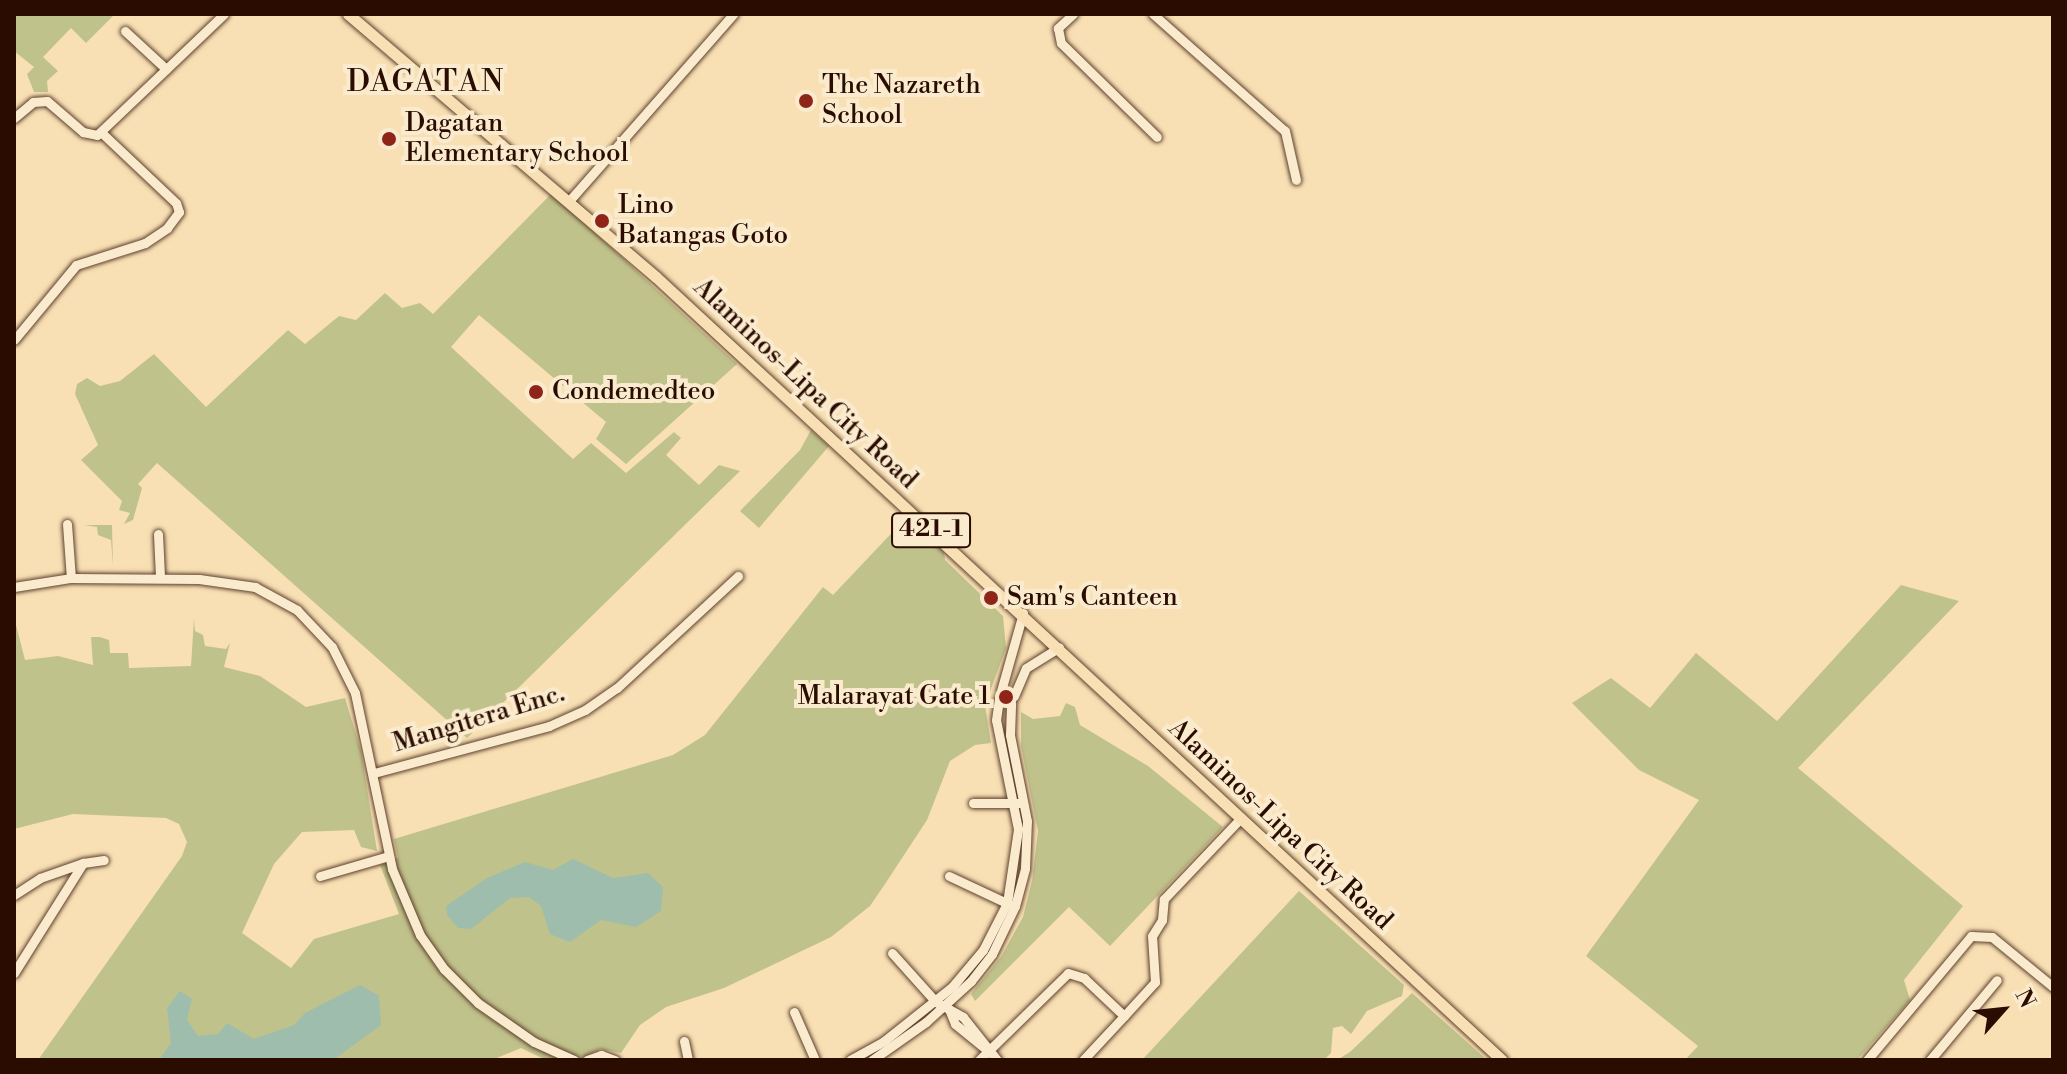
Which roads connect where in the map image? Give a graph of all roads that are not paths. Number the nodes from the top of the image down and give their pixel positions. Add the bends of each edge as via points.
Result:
1 (224, 14) edge
2 (348, 14) edge
3 (733, 14) edge
4 (1073, 14) edge
5 (1153, 14) edge
6 (125, 31) dead end
7 (166, 69) junction
8 (14, 118) edge
9 (102, 133) junction
10 (1157, 137) dead end
11 (1296, 180) dead end
12 (569, 201) junction
13 (14, 340) edge
14 (67, 524) dead end
15 (158, 534) dead end
16 (738, 576) dead end
17 (160, 577) junction
18 (71, 578) junction
19 (14, 587) edge
20 (1023, 613) junction
21 (1059, 647) junction
22 (1005, 680) junction
23 (1014, 695) junction
24 (374, 773) junction
25 (973, 803) dead end
26 (1021, 803) junction
27 (1241, 818) junction
28 (389, 856) junction
29 (104, 860) dead end
30 (83, 863) junction
31 (320, 876) dead end
32 (949, 876) dead end
33 (14, 895) edge
34 (1011, 905) junction
35 (892, 953) dead end
36 (14, 973) edge
37 (1997, 980) dead end
38 (2053, 987) edge
39 (944, 1006) junction
40 (794, 1012) dead end
41 (1124, 1016) junction
42 (684, 1041) dead end
43 (986, 1050) junction
44 (574, 1060) edge
45 (587, 1060) edge
46 (615, 1060) edge
47 (688, 1060) edge
48 (815, 1060) edge
49 (850, 1060) edge
50 (872, 1060) edge
51 (979, 1060) edge
52 (997, 1060) edge
53 (1083, 1060) edge
54 (1502, 1060) edge
55 (1867, 1060) edge
56 (1930, 1060) edge

1 - 7 street
2 - 12 main road, Alaminos-Lipa City Road / 421-1
3 - 12 street
4 - 10 street via 1058,28 1061,43
5 - 11 street via 1285,131
6 - 7 street
7 - 9 street
8 - 9 street via 33,102 47,101 83,132
9 - 13 street via 176,203 179,212 145,243 76,265
12 - 20 main road, Alaminos-Lipa City Road / 421-1
14 - 18 street
15 - 17 street
16 - 24 street, Mangitera Enc. via 617,688 585,710 549,726
17 - 18 street
17 - 24 street via 255,587 305,617 332,647 355,693
18 - 19 street
20 - 21 main road, Alaminos-Lipa City Road / 421-1
20 - 22 street
21 - 23 street via 1032,663
21 - 27 main road, Alaminos-Lipa City Road / 421-1
22 - 23 street
22 - 26 street via 996,720
23 - 26 street via 1010,735
24 - 28 street
25 - 26 street
26 - 34 street
27 - 41 street via 1166,894 1152,936 1155,982
27 - 54 main road, Alaminos-Lipa City Road / 421-1
28 - 31 street
28 - 44 street via 408,912 454,979 512,1028
29 - 30 street
30 - 33 street via 40,878
30 - 36 street
32 - 34 street
34 - 39 street
35 - 39 street
37 - 56 street
38 - 55 street via 1992,937 1971,936
39 - 43 street via 955,1024
39 - 49 street
39 - 50 street
40 - 48 street
41 - 43 street via 1084,978 1068,973
41 - 53 street
42 - 47 street
43 - 51 street
43 - 52 street
45 - 46 street via 601,1055

